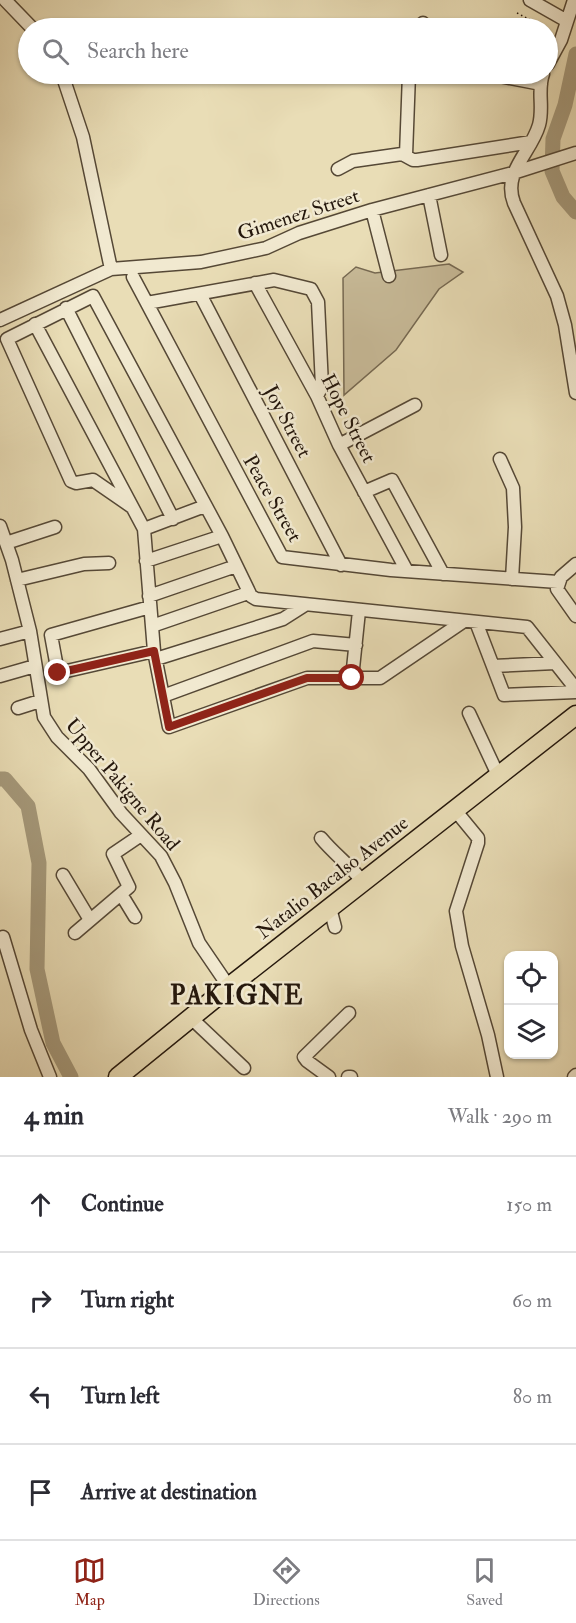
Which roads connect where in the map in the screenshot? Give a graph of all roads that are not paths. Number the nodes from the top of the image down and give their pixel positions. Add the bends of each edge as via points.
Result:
1 (5, 0) edge
2 (530, 0) edge
3 (574, 0) edge
4 (22, 18) edge
5 (567, 21) junction
6 (558, 46) edge
7 (65, 84) edge
8 (409, 84) edge
9 (542, 84) edge
10 (531, 142) junction
11 (576, 153) edge
12 (406, 155) junction
13 (338, 169) dead end
14 (513, 173) junction
15 (429, 195) junction
16 (372, 210) junction
17 (441, 255) dead end
18 (111, 269) junction
19 (389, 276) dead end
20 (133, 278) dead end
21 (255, 283) junction
22 (200, 294) junction
23 (147, 303) junction
24 (66, 308) junction
25 (0, 320) edge
26 (35, 324) junction
27 (576, 393) edge
28 (317, 396) junction
29 (415, 405) dead end
30 (339, 445) junction
31 (500, 459) dead end
32 (364, 492) junction
33 (205, 506) junction
34 (132, 507) junction
35 (173, 519) junction
36 (0, 526) edge
37 (55, 527) dead end
38 (144, 529) junction
39 (222, 536) junction
40 (6, 543) junction
41 (6, 560) edge
42 (146, 561) junction
43 (109, 563) dead end
44 (576, 564) edge
45 (341, 565) junction
46 (236, 566) junction
47 (407, 571) junction
48 (443, 574) junction
49 (512, 579) junction
50 (17, 580) junction
51 (558, 582) junction
52 (248, 593) junction
53 (150, 602) junction
54 (305, 605) junction
55 (359, 611) junction
56 (576, 616) edge
57 (470, 622) junction
58 (152, 626) junction
59 (30, 631) junction
60 (0, 639) edge
61 (356, 645) junction
62 (155, 655) junction
63 (555, 663) junction
64 (35, 666) junction
65 (493, 666) junction
66 (0, 676) edge
67 (352, 678) junction
68 (576, 691) edge
69 (164, 696) junction
70 (40, 701) junction
71 (18, 708) dead end
72 (469, 713) dead end
73 (576, 715) edge
74 (498, 775) junction
75 (455, 810) junction
76 (141, 835) junction
77 (321, 838) dead end
78 (63, 875) dead end
79 (363, 882) junction
80 (121, 894) junction
81 (330, 908) junction
82 (135, 917) dead end
83 (90, 920) junction
84 (335, 927) dead end
85 (75, 933) dead end
86 (3, 937) dead end
87 (229, 987) junction
88 (349, 1013) dead end
89 (191, 1018) junction
90 (244, 1068) dead end
91 (119, 1076) edge
92 (50, 1077) edge
93 (329, 1077) edge
94 (497, 1077) edge

1 - 4 street
2 - 5 street
3 - 5 street
5 - 6 street
7 - 18 street via 83,137
8 - 12 street
9 - 10 street via 539,126
10 - 12 street via 417,160
10 - 14 street
11 - 14 street, Gimenez Street
12 - 13 street via 357,160
14 - 15 street, Gimenez Street
14 - 27 street via 511,195 565,325
15 - 16 street, Gimenez Street
15 - 17 street
16 - 18 street, Gimenez Street via 266,248 201,262
16 - 19 street
18 - 25 street, Gimenez Street
20 - 23 street, Peace Street
21 - 22 street
21 - 28 street, Hope Street
21 - 28 street via 274,280 311,289 318,302 322,386
22 - 23 street
22 - 45 street, Joy Street
23 - 45 street, Peace Street via 280,555
24 - 26 street
24 - 33 street via 93,296
24 - 35 street
26 - 34 street
26 - 34 street via 7,339 71,481 94,481
28 - 30 street, Hope Street
29 - 30 street
30 - 32 street, Hope Street
31 - 49 street via 513,488
32 - 47 street, Hope Street
32 - 48 street via 392,480
33 - 35 street
33 - 39 street
34 - 38 street
35 - 38 street
36 - 40 street, Upper Pakigne Road
37 - 40 street
38 - 42 street
39 - 42 street
39 - 46 street
40 - 41 street, Upper Pakigne Road
41 - 50 street, Upper Pakigne Road
42 - 53 street
43 - 50 street via 84,564
44 - 51 street
45 - 47 street, Peace Street
46 - 52 street
46 - 53 street
47 - 48 street, Peace Street
48 - 49 street, Peace Street
49 - 51 street, Peace Street
50 - 59 street, Upper Pakigne Road
51 - 56 street via 558,591
52 - 54 street via 256,599
52 - 58 street
53 - 58 street
53 - 62 street via 51,635 58,673
54 - 55 street
54 - 62 street via 283,619
55 - 57 street
55 - 61 street
57 - 63 street via 527,627
57 - 65 street
57 - 67 street via 380,678
58 - 62 street
59 - 60 street
59 - 64 street, Upper Pakigne Road
61 - 67 street
61 - 69 street via 313,641
62 - 69 street
63 - 65 street
63 - 68 street
64 - 66 street
64 - 70 street, Upper Pakigne Road
65 - 68 street via 504,695
67 - 69 street via 307,678 169,727
70 - 71 street
70 - 76 street, Upper Pakigne Road via 44,717 57,737
72 - 74 street
73 - 74 highway, Natalio Bacalso Avenue
74 - 75 highway, Natalio Bacalso Avenue
75 - 79 highway, Natalio Bacalso Avenue
75 - 94 street via 478,838 456,911
76 - 80 street via 113,853 129,886
76 - 87 street, Upper Pakigne Road via 161,856 199,943
77 - 79 street
78 - 83 street
79 - 81 highway, Natalio Bacalso Avenue
80 - 82 street
80 - 83 street
81 - 84 street
81 - 87 highway, Natalio Bacalso Avenue
83 - 85 street
86 - 92 street via 31,1030
87 - 89 highway, Natalio Bacalso Avenue
88 - 93 street via 304,1057
89 - 90 street
89 - 91 highway, Natalio Bacalso Avenue

